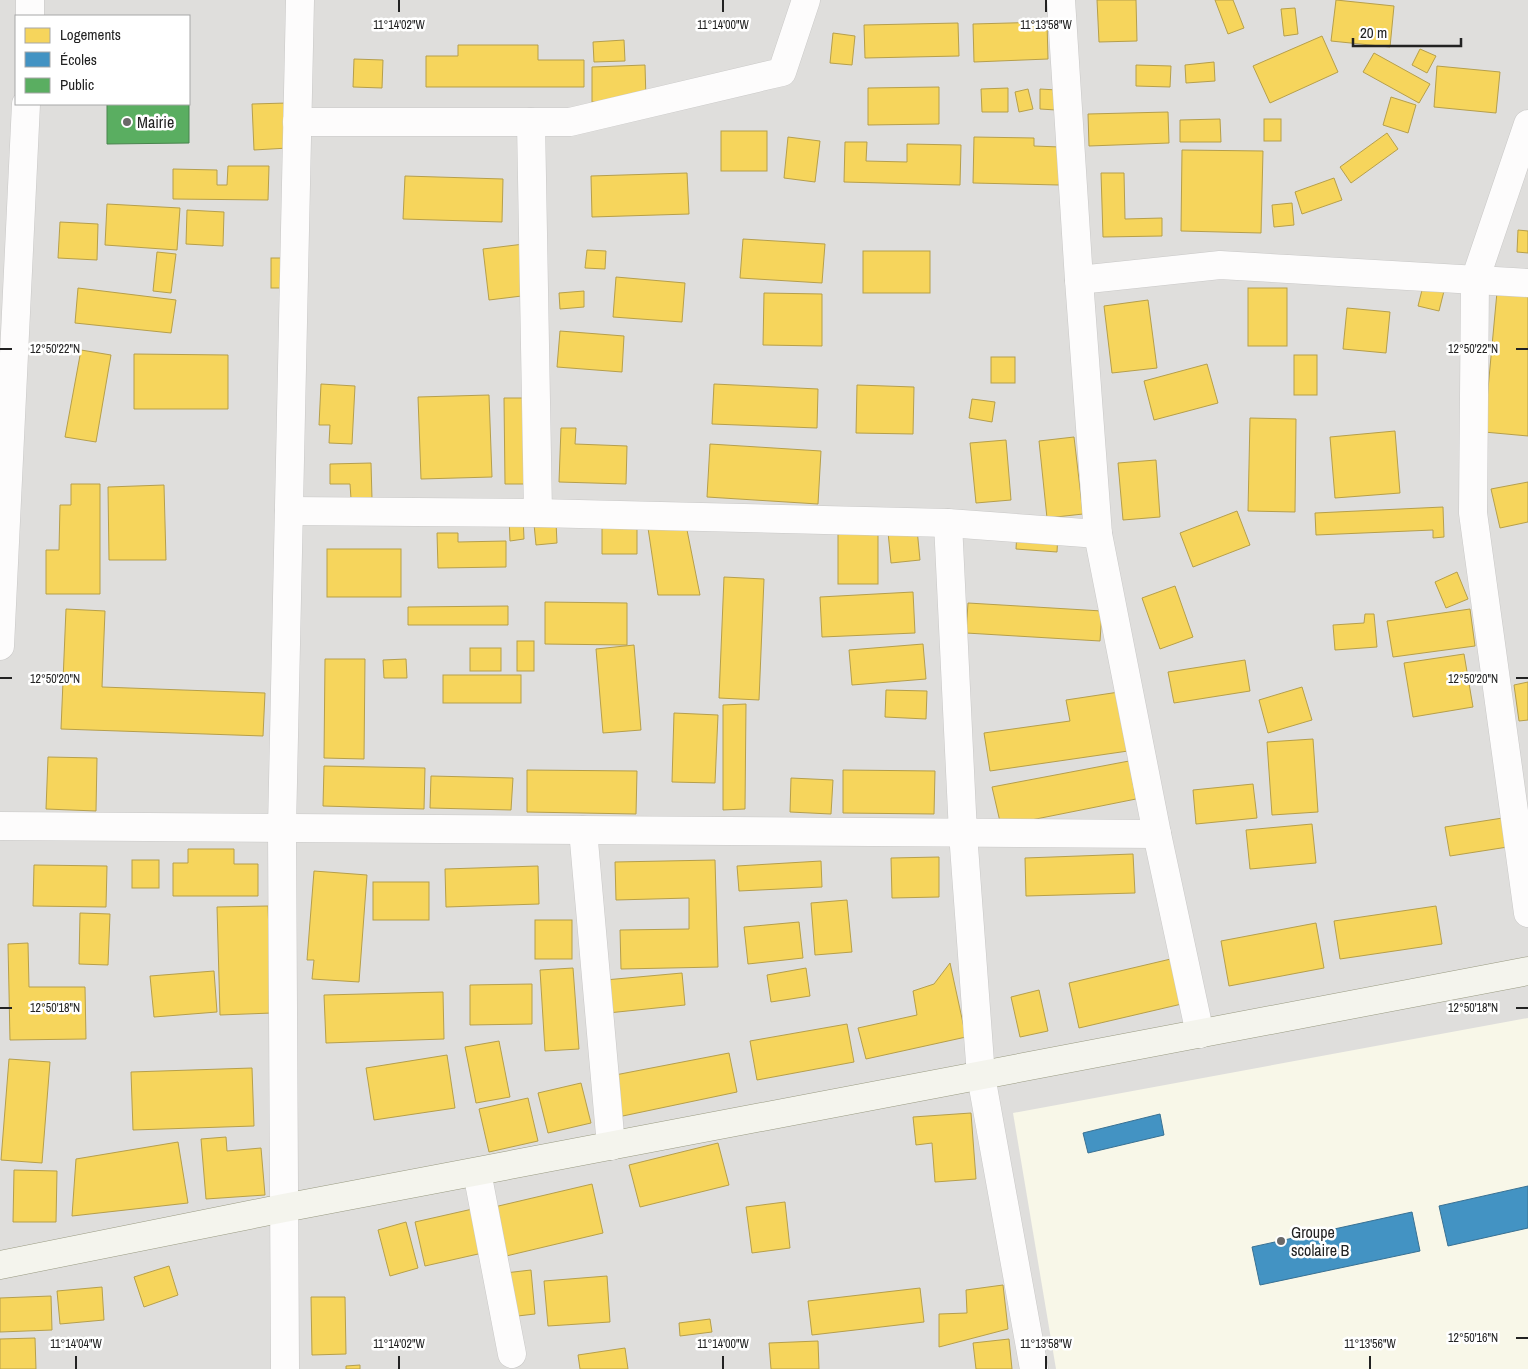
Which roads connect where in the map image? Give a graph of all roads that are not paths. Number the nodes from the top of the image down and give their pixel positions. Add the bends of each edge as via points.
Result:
1 (30, 0) edge
2 (300, 0) edge
3 (806, 0) edge
4 (1061, 0) edge
5 (30, 15) edge
6 (26, 105) edge
7 (297, 122) junction
8 (531, 122) junction
9 (1528, 124) edge
10 (11, 185) edge
11 (1079, 280) junction
12 (1475, 280) junction
13 (1528, 283) edge
14 (289, 512) junction
15 (538, 513) junction
16 (948, 523) junction
17 (1098, 534) junction
18 (0, 646) edge
19 (0, 826) edge
20 (282, 828) junction
21 (582, 830) junction
22 (963, 833) junction
23 (1157, 834) junction
24 (1528, 913) edge
25 (1528, 971) edge
26 (1200, 1034) junction
27 (981, 1076) junction
28 (611, 1146) junction
29 (476, 1172) junction
30 (284, 1208) junction
31 (0, 1264) edge
32 (512, 1354) dead end
33 (285, 1369) edge
34 (1034, 1369) edge

1 - 5 street
2 - 7 street
3 - 8 street via 782,72 570,122
4 - 11 street
6 - 10 street
7 - 8 street
7 - 14 street
8 - 15 street
9 - 12 street
10 - 18 street
11 - 12 street via 1220,265
11 - 17 street
12 - 13 street
12 - 24 street via 1473,513
14 - 15 street
14 - 20 street
15 - 16 street
16 - 17 street
16 - 22 street
17 - 23 street
19 - 20 street
20 - 21 street
20 - 30 street
21 - 22 street
21 - 28 street
22 - 23 street
22 - 27 street
23 - 26 street
25 - 26 street
26 - 27 street
27 - 28 street
27 - 34 street
28 - 29 street
29 - 30 street
29 - 32 street
30 - 31 street
30 - 33 street

